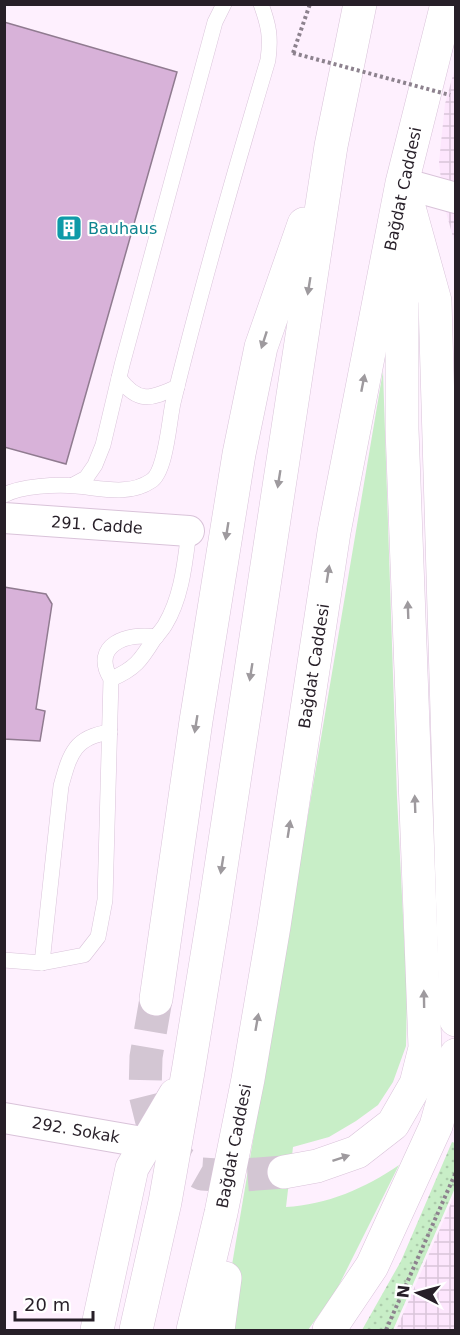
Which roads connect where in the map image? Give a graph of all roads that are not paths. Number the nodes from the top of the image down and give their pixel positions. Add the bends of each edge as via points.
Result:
1 (224, 4) edge
2 (261, 4) edge
3 (360, 4) edge
4 (447, 4) edge
5 (331, 146) junction
6 (402, 183) junction
7 (456, 198) edge
8 (119, 378) junction
9 (177, 387) junction
10 (73, 485) junction
11 (4, 495) edge
12 (4, 518) edge
13 (189, 531) joint
14 (156, 637) junction
15 (450, 658) edge
16 (111, 679) junction
17 (110, 732) junction
18 (4, 960) edge
19 (42, 963) junction
20 (156, 999) tunnel mouth
21 (456, 1020) edge
22 (456, 1055) edge
23 (188, 1072) junction
24 (248, 1079) junction
25 (449, 1110) edge
26 (4, 1118) edge
27 (148, 1143) junction
28 (284, 1172) tunnel mouth
29 (97, 1330) edge
30 (136, 1330) edge
31 (193, 1330) edge
32 (218, 1330) edge
33 (329, 1330) edge

1 - 8 lane via 214,22
2 - 9 lane via 271,38 268,60 227,196
3 - 5 main road
4 - 6 main road, Bağdat Caddesi
5 -> 20 main road via 261,347 237,465
5 -> 23 main road
6 - 7 street
6 - 15 main road via 435,301
24 -> 6 main road, Bağdat Caddesi via 334,532
28 -> 6 main road via 357,1152 393,1124 416,1084 425,1048 402,429
8 - 9 lane via 139,396 152,398
8 - 10 lane via 96,465 86,478
9 - 10 lane via 163,458 154,480 137,489
10 - 11 lane via 31,487
12 - 13 street, 291. Cadde
13 - 14 lane via 175,604
14 - 16 lane via 138,664
14 - 16 lane via 139,636 114,644 104,661
15 - 21 main road
16 - 17 lane
17 - 19 lane via 83,739 66,766
17 - 19 lane via 105,900 98,937 84,955
18 - 19 lane
22 - 25 main road
23 - 27 main road
23 - 30 main road via 165,1202
24 - 31 main road, Bağdat Caddesi
24 - 32 main road
25 - 33 main road via 436,1126 372,1266
26 - 27 street, 292. Sokak
27 - 29 main road via 132,1168

